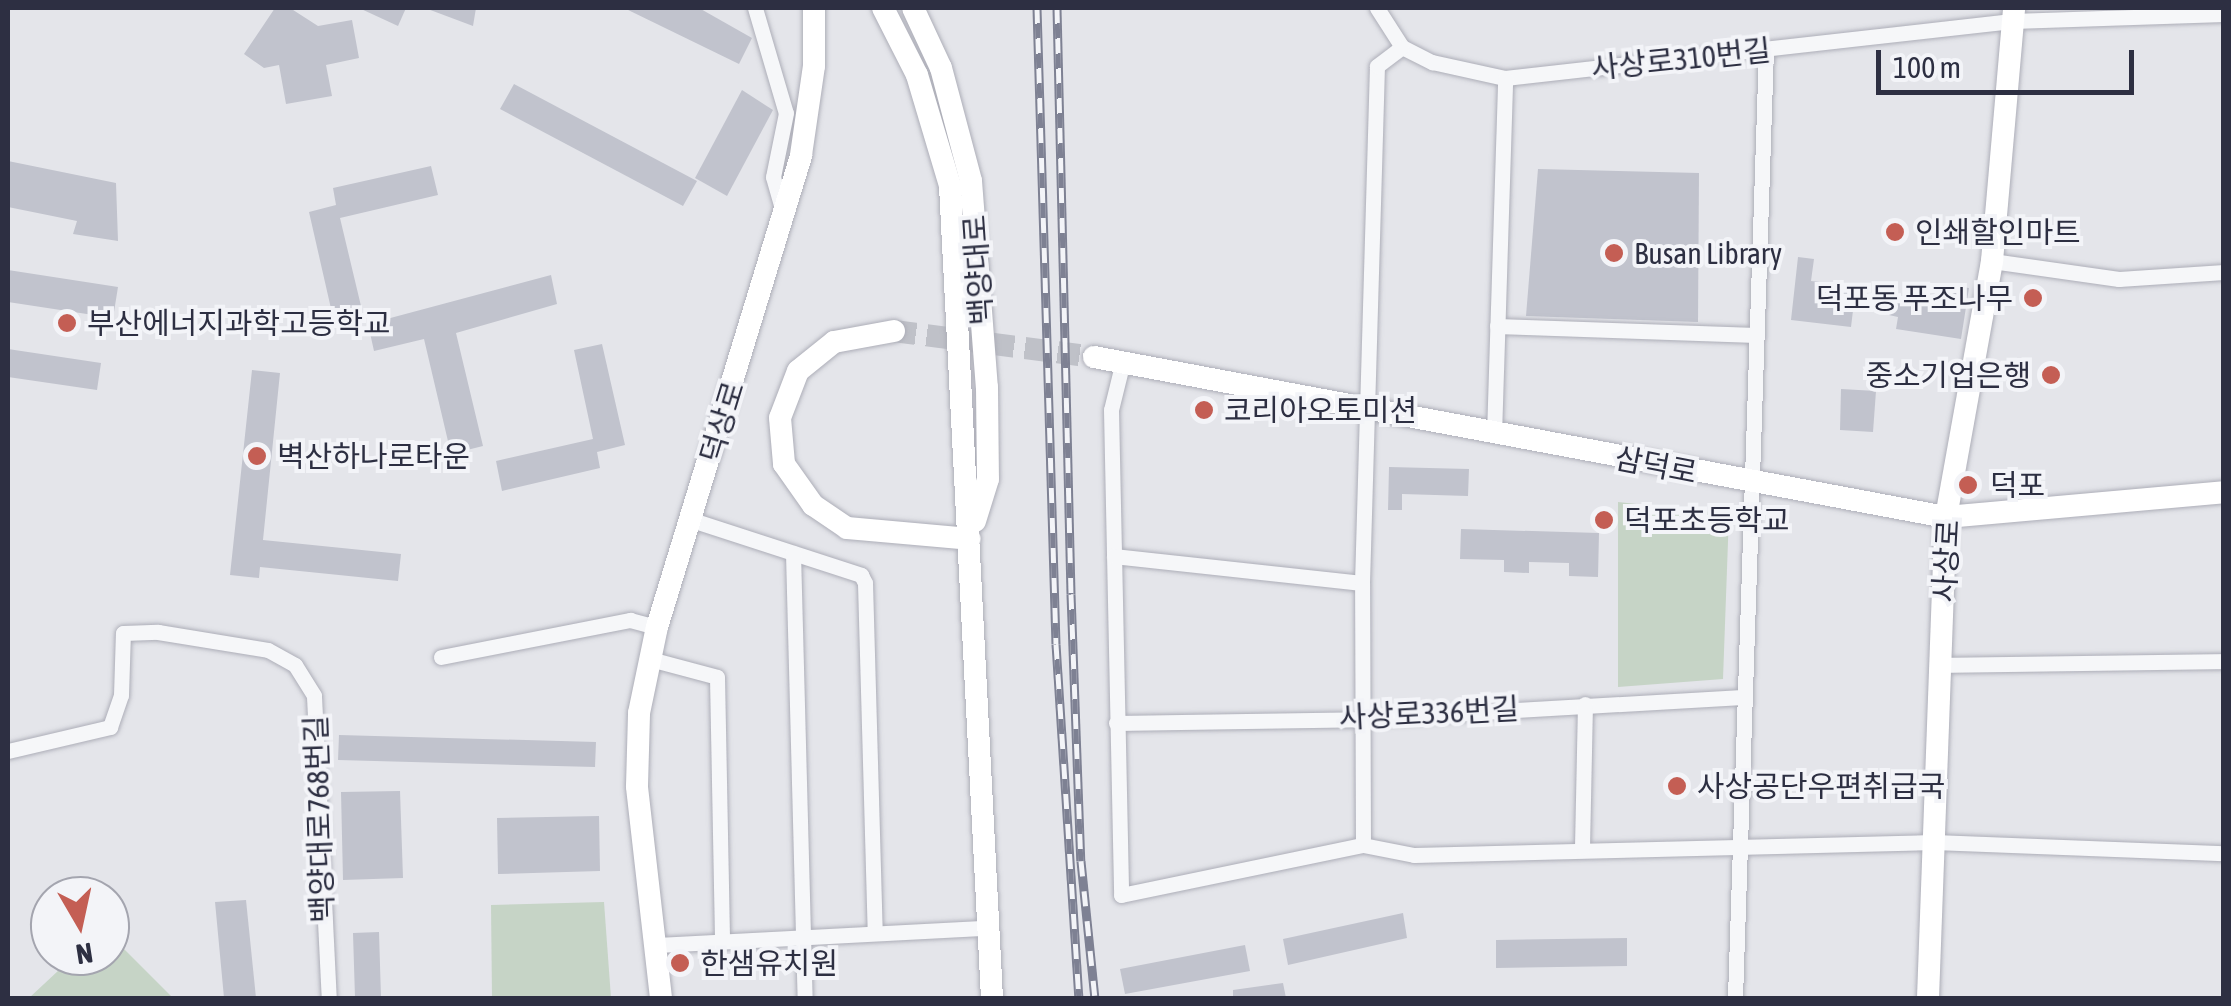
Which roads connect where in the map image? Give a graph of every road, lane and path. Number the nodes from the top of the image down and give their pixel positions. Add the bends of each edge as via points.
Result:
1 (756, 8) edge
2 (814, 8) edge
3 (883, 8) edge
4 (913, 8) edge
5 (1377, 8) edge
6 (2013, 14) edge
7 (2224, 14) edge
8 (1402, 47) junction
9 (1766, 50) junction
10 (1505, 78) junction
11 (785, 216) junction
12 (1992, 261) junction
13 (2224, 272) edge
14 (1496, 326) junction
15 (894, 331) tunnel mouth
16 (1756, 334) junction
17 (1094, 357) tunnel mouth
18 (1123, 362) junction
19 (1367, 410) junction
20 (1494, 434) junction
21 (1750, 483) junction
22 (2224, 492) edge
23 (1946, 517) junction
24 (692, 520) junction
25 (970, 539) junction
26 (793, 552) junction
27 (1114, 556) junction
28 (1362, 583) junction
29 (657, 628) junction
30 (440, 658) dead end
31 (650, 660) junction
32 (2224, 660) edge
33 (1940, 665) junction
34 (1742, 696) junction
35 (1585, 704) junction
36 (1361, 718) junction
37 (1116, 724) junction
38 (8, 751) edge
39 (1934, 842) junction
40 (1363, 845) junction
41 (1738, 845) junction
42 (1582, 847) junction
43 (2224, 854) edge
44 (984, 928) junction
45 (875, 933) junction
46 (800, 938) junction
47 (722, 941) junction
48 (655, 945) junction
49 (329, 998) edge
50 (660, 998) edge
51 (805, 998) edge
52 (992, 998) edge
53 (1734, 998) edge
54 (1928, 998) edge

1 - 11 street, 덕상로 via 786,113 773,177
2 - 11 main road, 덕상로 via 808,122
3 - 25 main road, 백양대로 via 917,74 950,186
4 - 25 main road, 백양대로 via 941,68 971,182 988,479
5 - 8 street
6 - 7 street, 사상로310번길
6 - 9 street, 사상로310번길
6 - 12 main road, 사상로
8 - 10 street, 사상로310번길 via 1432,62
8 - 19 street via 1377,66
9 - 10 street, 사상로310번길
9 - 16 street
10 - 14 street
11 - 24 main road, 덕상로
12 - 13 street via 2119,279
12 - 23 main road, 사상로
14 - 16 street
14 - 20 street
15 - 25 main road via 834,342 798,371 780,418 784,464 812,505 847,528
16 - 21 street
17 - 18 main road, 삼덕로
18 - 19 main road, 삼덕로
18 - 27 street via 1111,410
19 - 20 main road, 삼덕로
19 - 28 street
20 - 21 main road, 삼덕로
21 - 23 main road, 삼덕로
21 - 34 street
22 - 23 main road, 삼덕로
23 - 33 main road, 사상로
24 - 26 street
24 - 29 main road, 덕상로
25 - 44 main road, 백양대로
26 - 45 street via 861,575 866,583
26 - 46 street
27 - 28 street
27 - 37 street
28 - 36 street
29 - 30 street via 630,620
29 - 31 main road, 덕상로
31 - 47 street via 717,678
31 - 48 main road, 덕상로 via 636,772
32 - 33 street
33 - 39 main road, 사상로
34 - 35 street, 사상로336번길
34 - 41 street
35 - 36 street, 사상로336번길
35 - 42 street
36 - 37 street, 사상로336번길
36 - 40 street
37 - 40 street via 1121,896
38 - 49 street, 백양대로768번길 via 110,727 122,695 123,633 158,632 268,650 295,665 314,696
39 - 41 street
39 - 43 street
39 - 54 main road, 사상로
40 - 42 street via 1414,855
41 - 42 street
41 - 53 street
44 - 45 street
44 - 52 main road, 백양대로
45 - 46 street
46 - 47 street
46 - 51 street
47 - 48 street
48 - 50 main road, 덕상로

